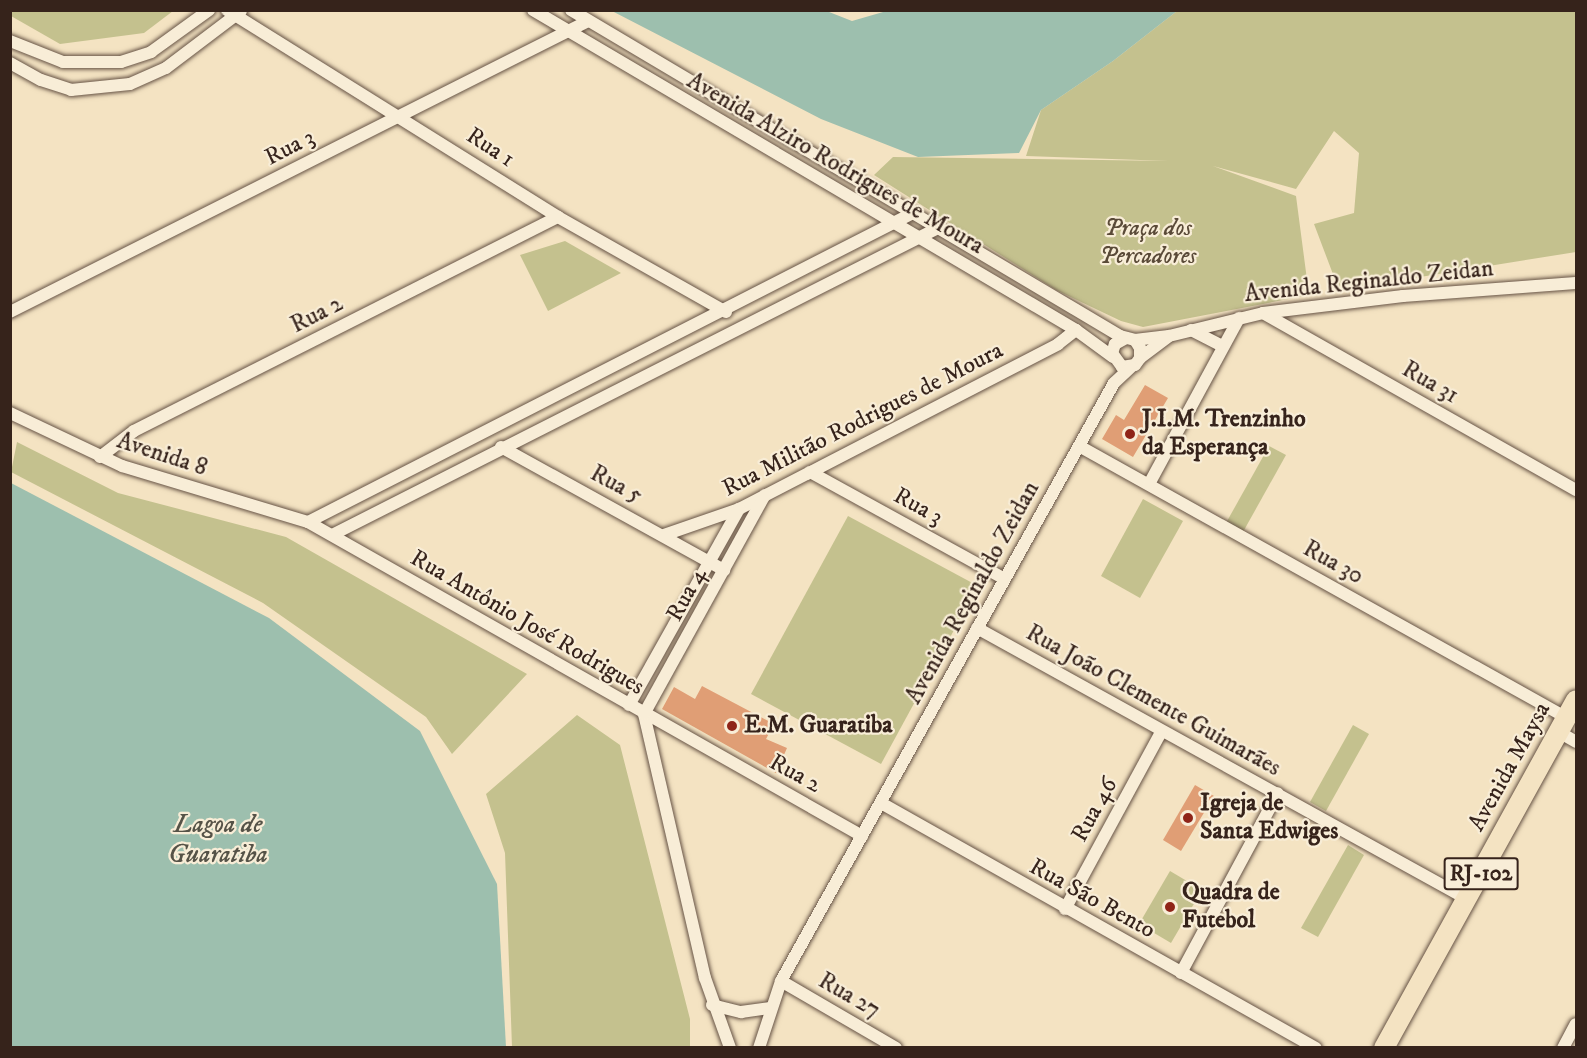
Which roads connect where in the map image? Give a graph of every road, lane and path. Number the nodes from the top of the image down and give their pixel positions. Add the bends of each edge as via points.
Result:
1 (209, 10) edge
2 (533, 10) edge
3 (571, 10) edge
4 (234, 12) edge
5 (588, 21) junction
6 (568, 31) junction
7 (10, 41) edge
8 (10, 63) edge
9 (400, 115) junction
10 (876, 190) junction
11 (861, 204) junction
12 (914, 213) junction
13 (558, 217) junction
14 (896, 224) junction
15 (938, 228) junction
16 (920, 238) junction
17 (1576, 283) edge
18 (1073, 307) junction
19 (10, 312) edge
20 (726, 312) junction
21 (1263, 313) junction
22 (1239, 318) junction
23 (1063, 323) junction
24 (1076, 330) junction
25 (1191, 330) junction
26 (1169, 336) junction
27 (1130, 339) junction
28 (1224, 346) junction
29 (1140, 358) junction
30 (1114, 359) junction
31 (1131, 367) junction
32 (1114, 383) junction
33 (10, 413) edge
34 (1079, 446) junction
35 (501, 447) junction
36 (100, 457) junction
37 (810, 472) junction
38 (1149, 484) junction
39 (1576, 490) edge
40 (765, 495) junction
41 (740, 509) junction
42 (308, 522) junction
43 (332, 535) junction
44 (664, 535) junction
45 (709, 561) junction
46 (724, 570) junction
47 (1005, 579) junction
48 (977, 628) junction
49 (1576, 700) edge
50 (629, 705) junction
51 (644, 714) junction
52 (1563, 725) junction
53 (1161, 732) junction
54 (1576, 742) edge
55 (1278, 793) junction
56 (881, 803) junction
57 (862, 836) junction
58 (1467, 899) junction
59 (1065, 909) junction
60 (1181, 973) junction
61 (781, 981) junction
62 (712, 1005) junction
63 (770, 1008) junction
64 (1576, 1024) edge
65 (876, 1042) edge
66 (730, 1047) edge
67 (759, 1047) edge
68 (896, 1047) edge
69 (1316, 1047) edge
70 (1384, 1047) edge
71 (1563, 1047) edge

1 - 7 street via 151,52 121,62 63,62
2 - 6 street, Avenida Alziro Rodrigues de Moura
3 - 5 street, Avenida Alziro Rodrigues de Moura
4 - 8 street via 166,68 130,84 71,90
4 - 9 street, Rua 1
5 - 6 street, Rua 3
5 - 10 street, Avenida Alziro Rodrigues de Moura
6 - 9 street, Rua 3
6 - 11 street, Avenida Alziro Rodrigues de Moura
9 - 13 street, Rua 1
9 - 19 street, Rua 3
10 - 11 street
10 - 12 street, Avenida Alziro Rodrigues de Moura
11 - 14 street, Avenida Alziro Rodrigues de Moura
12 - 14 street
12 - 15 street, Avenida Alziro Rodrigues de Moura
13 - 20 street, Rua 1
13 - 36 street, Rua 2 via 134,431
14 - 16 street, Avenida Alziro Rodrigues de Moura
14 - 20 street
15 - 16 street
15 - 18 street, Avenida Alziro Rodrigues de Moura
16 - 23 street, Avenida Alziro Rodrigues de Moura
16 - 35 street
17 - 21 street, Avenida Reginaldo Zeidan via 1403,296
18 - 23 street
18 - 27 street, Avenida Alziro Rodrigues de Moura
20 - 42 street
21 - 22 street, Avenida Reginaldo Zeidan
21 - 39 street, Rua 31
22 - 25 street, Avenida Reginaldo Zeidan
22 - 28 street
23 - 24 street, Avenida Alziro Rodrigues de Moura
24 - 30 street, Avenida Alziro Rodrigues de Moura
24 - 37 street, Rua Militão Rodrigues de Moura via 1058,344
25 - 26 street, Avenida Reginaldo Zeidan
25 - 28 street
26 - 27 street, Avenida Reginaldo Zeidan
26 - 29 street, Avenida Reginaldo Zeidan
27 - 29 street via 1140,348
27 - 30 street via 1115,344
28 - 38 street
29 - 31 street, Avenida Reginaldo Zeidan
30 - 31 street
30 - 32 street, Avenida Reginaldo Zeidan
31 - 32 street, Avenida Reginaldo Zeidan
32 - 34 street, Avenida Reginaldo Zeidan
33 - 36 street, Avenida 8
34 - 38 street, Rua 30
34 - 47 street, Avenida Reginaldo Zeidan
35 - 43 street
35 - 44 street, Rua 5
36 - 42 street, Avenida 8
37 - 40 street, Rua Militão Rodrigues de Moura
37 - 47 street, Rua 3
38 - 52 street, Rua 30
40 - 41 street, Rua Militão Rodrigues de Moura
40 - 46 street, Rua 4
41 - 44 street, Rua Militão Rodrigues de Moura
41 - 45 street, Rua 4
42 - 43 street, Rua Antônio José Rodrigues
43 - 50 street, Rua Antônio José Rodrigues
44 - 45 street, Rua 5
45 - 46 street, Rua 5
45 - 50 street, Rua 4
46 - 51 street, Rua 4
47 - 48 street, Avenida Reginaldo Zeidan
48 - 53 street, Rua João Clemente Guimarães
48 - 56 street, Avenida Reginaldo Zeidan
49 - 52 main road, Avenida Maysa / RJ-102
50 - 51 street, Rua Antônio José Rodrigues
51 - 57 street, Rua 2
51 - 62 street, Rua Antônio José Rodrigues
52 - 54 street, Rua 30
52 - 58 main road, Avenida Maysa / RJ-102
53 - 55 street, Rua João Clemente Guimarães
53 - 59 street, Rua 46
55 - 58 street, Rua João Clemente Guimarães
55 - 60 street
56 - 57 street, Avenida Reginaldo Zeidan
56 - 59 street, Rua São Bento
57 - 61 street, Avenida Reginaldo Zeidan
58 - 70 main road, Avenida Maysa / RJ-102
59 - 60 street, Rua São Bento
60 - 69 street, Rua São Bento
61 - 63 street, Avenida Reginaldo Zeidan
61 - 65 street, Rua 27
62 - 63 street via 741,1012
62 - 66 street, Rua Antônio José Rodrigues
63 - 67 street, Avenida Reginaldo Zeidan
64 - 71 street
65 - 68 street, Rua 27

